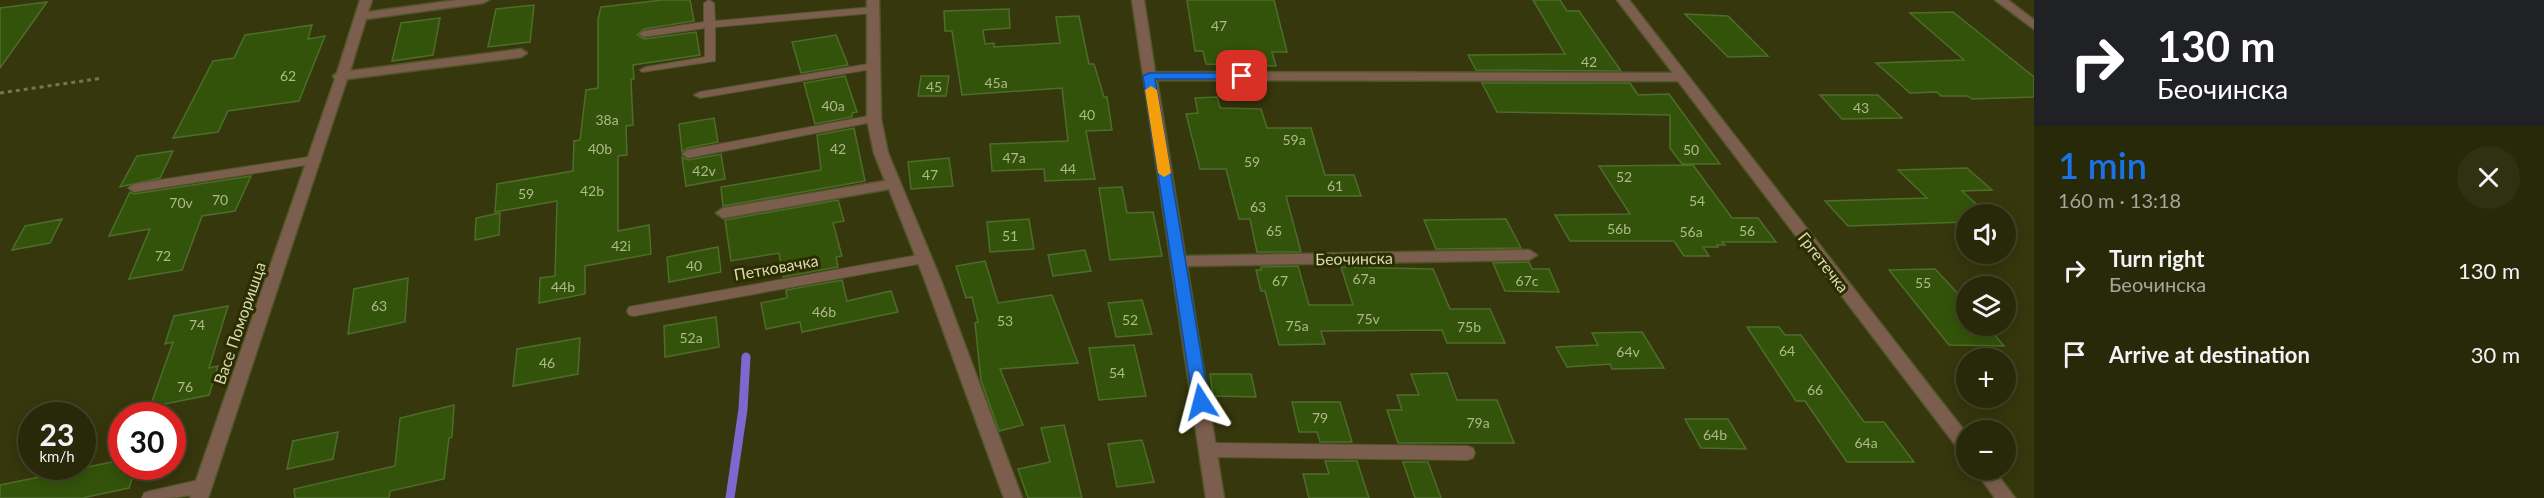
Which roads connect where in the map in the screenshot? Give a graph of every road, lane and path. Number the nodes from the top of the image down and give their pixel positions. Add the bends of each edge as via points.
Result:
1 (366, 0) edge
2 (483, 0) edge
3 (1138, 0) edge
4 (1623, 0) edge
5 (2001, 0) edge
6 (709, 3) dead end
7 (873, 5) edge
8 (360, 16) junction
9 (707, 25) junction
10 (2034, 26) edge
11 (644, 34) dead end
12 (521, 52) dead end
13 (874, 66) junction
14 (646, 70) dead end
15 (339, 76) junction
16 (1149, 76) junction
17 (1682, 77) junction
18 (103, 78) dead end
19 (0, 93) edge
20 (700, 95) dead end
21 (874, 120) junction
22 (688, 154) dead end
23 (315, 160) junction
24 (893, 184) junction
25 (134, 188) dead end
26 (723, 213) dead end
27 (1530, 255) dead end
28 (924, 259) junction
29 (1179, 261) junction
30 (634, 311) dead end
31 (1956, 433) edge
32 (1208, 450) junction
33 (1467, 453) dead end
34 (1992, 480) edge
35 (201, 492) edge
36 (150, 498) edge
37 (1013, 498) edge
38 (1215, 498) edge
39 (2007, 498) edge

1 - 8 street, Васе Поморишца
2 - 8 street
3 - 16 street
4 - 17 street, Гргетечка
5 - 10 street
6 - 9 lane
7 - 9 lane
7 - 13 street
8 - 15 street, Васе Поморишца
9 - 11 lane
9 - 14 lane via 711,59
12 - 15 street
13 - 20 lane
13 - 21 street
15 - 23 street, Васе Поморишца
16 - 17 street
16 - 29 street
17 - 31 street, Гргетечка
18 - 19 path
21 - 22 lane
21 - 24 street via 880,153
23 - 25 lane
23 - 35 street, Васе Поморишца
24 - 26 street
24 - 28 street
27 - 29 street, Беочинска
28 - 30 lane, Петковачка
28 - 37 street
29 - 32 street
32 - 33 lane
32 - 38 street
34 - 39 street
35 - 36 lane

